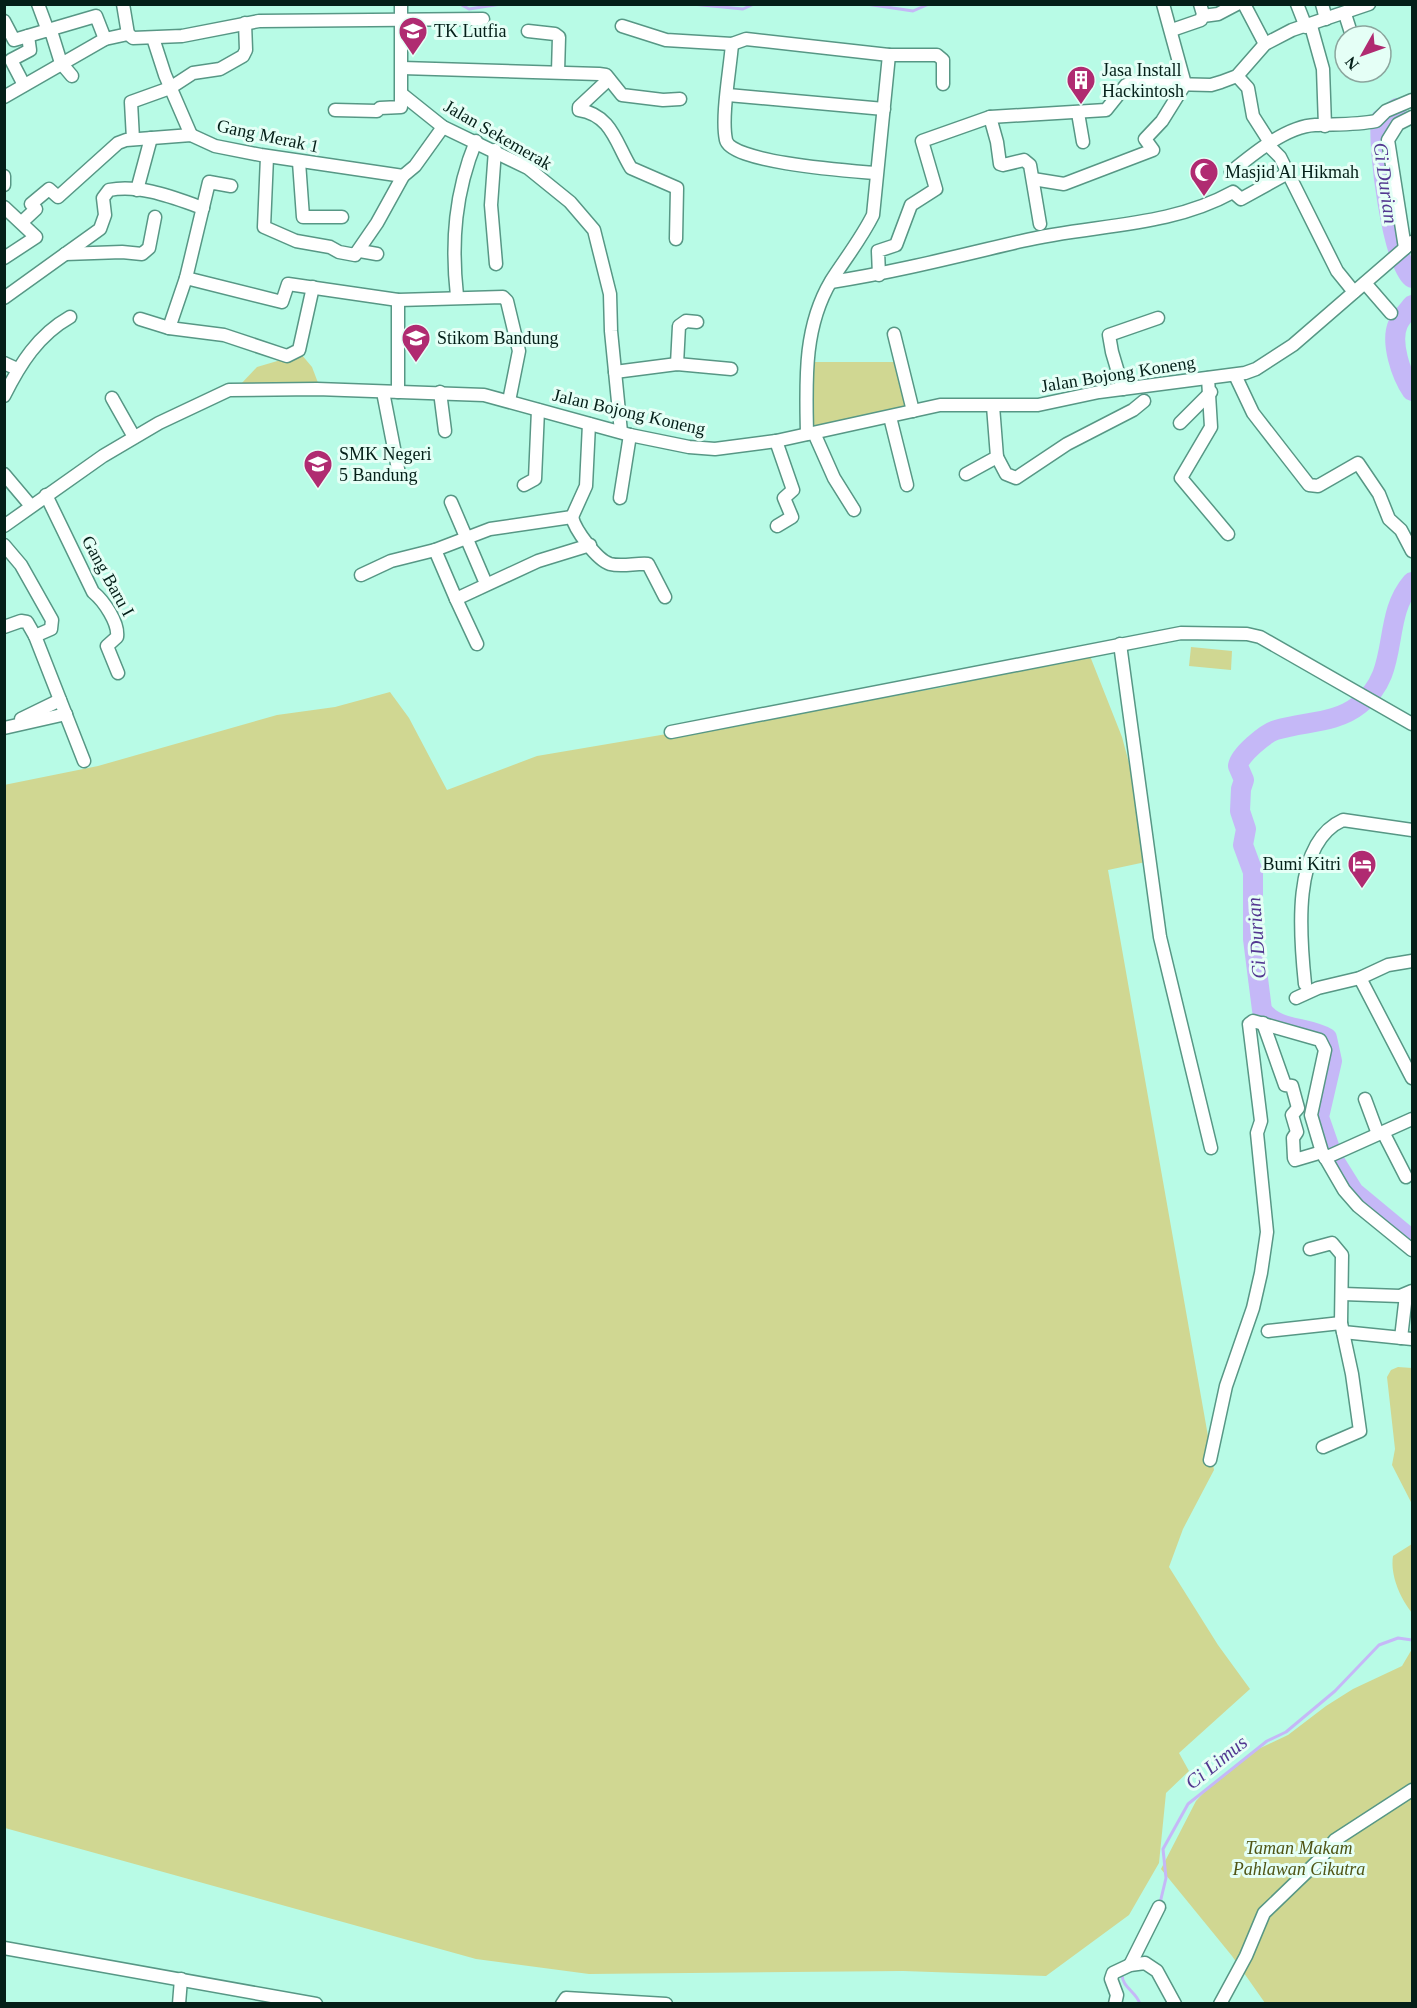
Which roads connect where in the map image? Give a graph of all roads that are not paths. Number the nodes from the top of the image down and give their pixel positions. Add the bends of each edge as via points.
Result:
1 (38, 4) edge
2 (123, 4) edge
3 (401, 4) edge
4 (1163, 4) edge
5 (1237, 4) edge
6 (1245, 4) edge
7 (1297, 4) edge
8 (1322, 4) edge
9 (1367, 5) edge
10 (1202, 10) edge
11 (1345, 14) junction
12 (483, 19) dead end
13 (402, 20) junction
14 (1326, 20) junction
15 (4, 21) edge
16 (245, 23) junction
17 (1348, 24) edge
18 (622, 26) dead end
19 (1308, 26) junction
20 (1172, 30) junction
21 (49, 31) junction
22 (528, 32) dead end
23 (128, 34) junction
24 (28, 36) junction
25 (153, 38) junction
26 (105, 39) junction
27 (732, 44) junction
28 (1265, 44) junction
29 (889, 54) junction
30 (61, 63) junction
31 (402, 68) junction
32 (558, 72) junction
33 (72, 76) dead end
34 (1238, 76) junction
35 (609, 79) junction
36 (943, 84) dead end
37 (1185, 84) junction
38 (24, 85) junction
39 (170, 88) junction
40 (402, 95) junction
41 (728, 95) junction
42 (4, 97) edge
43 (680, 99) dead end
44 (1413, 100) edge
45 (335, 110) dead end
46 (884, 110) junction
47 (1078, 113) junction
48 (990, 117) junction
49 (1413, 117) edge
50 (1325, 126) junction
51 (442, 127) junction
52 (192, 135) junction
53 (151, 138) junction
54 (130, 140) junction
55 (476, 141) junction
56 (1083, 142) dead end
57 (1268, 143) junction
58 (495, 150) junction
59 (267, 157) junction
60 (299, 162) junction
61 (1231, 172) dead end
62 (875, 173) junction
63 (1288, 173) junction
64 (4, 176) edge
65 (403, 176) junction
66 (1033, 179) junction
67 (4, 185) edge
68 (231, 186) dead end
69 (137, 190) junction
70 (4, 207) edge
71 (203, 208) junction
72 (342, 217) dead end
73 (155, 218) dead end
74 (22, 222) junction
75 (1040, 224) dead end
76 (676, 238) dead end
77 (1406, 247) edge
78 (360, 251) junction
79 (64, 254) junction
80 (377, 254) dead end
81 (4, 258) edge
82 (496, 264) dead end
83 (879, 275) junction
84 (186, 278) junction
85 (831, 282) junction
86 (1365, 283) junction
87 (313, 287) junction
88 (1354, 292) junction
89 (457, 296) junction
90 (4, 298) edge
91 (398, 300) junction
92 (1391, 313) dead end
93 (70, 317) dead end
94 (1158, 318) dead end
95 (140, 319) dead end
96 (697, 322) dead end
97 (169, 328) junction
98 (894, 334) dead end
99 (4, 363) edge
100 (677, 364) junction
101 (17, 369) junction
102 (731, 369) dead end
103 (615, 372) junction
104 (1235, 375) junction
105 (1208, 378) junction
106 (1123, 389) junction
107 (383, 392) junction
108 (398, 392) junction
109 (440, 392) junction
110 (1211, 392) junction
111 (4, 396) edge
112 (112, 398) dead end
113 (509, 401) junction
114 (1144, 401) dead end
115 (993, 406) junction
116 (538, 410) junction
117 (914, 411) junction
118 (890, 417) junction
119 (1180, 423) dead end
120 (588, 424) junction
121 (445, 431) dead end
122 (626, 433) junction
123 (811, 434) junction
124 (134, 437) junction
125 (776, 441) junction
126 (997, 457) junction
127 (399, 474) dead end
128 (966, 474) dead end
129 (4, 475) edge
130 (524, 485) dead end
131 (907, 485) dead end
132 (46, 495) junction
133 (620, 498) dead end
134 (451, 502) dead end
135 (27, 509) junction
136 (854, 510) dead end
137 (572, 517) junction
138 (4, 526) edge
139 (777, 526) dead end
140 (4, 533) edge
141 (1228, 534) dead end
142 (466, 538) junction
143 (4, 545) edge
144 (590, 546) junction
145 (435, 550) junction
146 (1413, 551) edge
147 (21, 565) junction
148 (361, 575) dead end
149 (484, 579) dead end
150 (665, 597) dead end
151 (456, 599) junction
152 (4, 627) edge
153 (35, 636) junction
154 (477, 644) dead end
155 (1120, 644) junction
156 (118, 673) dead end
157 (60, 700) junction
158 (66, 714) junction
159 (1413, 724) edge
160 (4, 727) edge
161 (671, 732) dead end
162 (84, 761) dead end
163 (1413, 830) edge
164 (1411, 965) edge
165 (1360, 978) junction
166 (1305, 984) dead end
167 (1296, 998) dead end
168 (1263, 1023) junction
169 (1413, 1078) edge
170 (1365, 1099) dead end
171 (1413, 1119) edge
172 (1381, 1134) junction
173 (1211, 1148) dead end
174 (1325, 1156) junction
175 (1406, 1178) dead end
176 (1310, 1249) dead end
177 (1413, 1250) edge
178 (1409, 1293) edge
179 (1343, 1294) junction
180 (1342, 1327) junction
181 (1268, 1331) dead end
182 (1407, 1339) edge
183 (1323, 1447) dead end
184 (1210, 1460) dead end
185 (1413, 1790) edge
186 (1159, 1907) dead end
187 (4, 1948) edge
188 (1130, 1965) junction
189 (181, 1979) junction
190 (179, 2004) edge
191 (316, 2004) edge
192 (562, 2004) edge
193 (666, 2004) edge
194 (1115, 2004) edge
195 (1175, 2004) edge
196 (1220, 2004) edge

1 - 21 street
2 - 23 street
3 - 13 street
4 - 20 street
5 - 10 street via 1218,14
6 - 28 street
7 - 19 street
8 - 14 street
9 - 11 street
10 - 20 street
11 - 14 street
11 - 17 street
12 - 13 street
13 - 16 street
13 - 31 street
14 - 19 street
15 - 24 street via 14,40
16 - 25 street
16 - 39 street via 243,56 220,69 193,73
18 - 27 street via 666,40
19 - 28 street
19 - 50 street via 1323,69
20 - 37 street
21 - 24 street
21 - 26 street via 96,16
21 - 30 street
22 - 32 street via 558,34
23 - 25 street via 133,38
23 - 26 street
24 - 38 street via 30,50 11,60
25 - 39 street
26 - 30 street
27 - 29 street via 746,39
27 - 41 street
28 - 34 street
29 - 36 street via 941,56
29 - 46 street
30 - 33 street
30 - 38 street
31 - 32 street
31 - 40 street
32 - 35 street via 599,74
34 - 37 street via 1211,85
34 - 57 street via 1248,88 1253,116
35 - 43 street via 622,95
35 - 76 street via 579,110 602,118 631,168 677,188
37 - 47 street via 1129,83 1106,110
37 - 66 street via 1162,121 1145,139 1152,151 1064,184
38 - 42 street
39 - 52 street
39 - 54 street via 131,102
40 - 45 street via 399,108
40 - 51 street, Jalan Sekemerak
41 - 46 street
41 - 62 street via 726,141 731,148 760,159
44 - 50 street via 1386,111 1376,121
46 - 62 street
47 - 48 street
47 - 56 street
48 - 66 street via 1000,164 1024,160 1030,165
48 - 83 street via 922,141 936,189 910,205 896,245 878,251
49 - 77 street via 1398,124 1388,140
50 - 57 street via 1300,128
51 - 55 street, Jalan Sekemerak
51 - 65 street via 415,166
52 - 53 street, Gang Merak 1
52 - 59 street, Gang Merak 1 via 215,146
53 - 54 street, Gang Merak 1
53 - 69 street
54 - 74 street via 118,143 58,197 49,189 35,198 31,204 36,210
55 - 58 street, Jalan Sekemerak
55 - 89 street via 465,167 456,208
57 - 61 street
57 - 63 street
58 - 82 street via 491,205
58 - 103 street, Jalan Sekemerak via 549,184 594,230 610,294
59 - 60 street, Gang Merak 1
59 - 78 street via 264,227 296,241 330,247 348,255
60 - 65 street, Gang Merak 1
60 - 72 street via 303,218
62 - 85 street via 873,215
63 - 83 street via 1241,199 1233,192 1203,208 1140,224 1023,240
63 - 88 street via 1337,271
64 - 67 street
65 - 78 street
66 - 75 street
68 - 71 street via 209,182
69 - 71 street
69 - 79 street via 105,193 100,229
70 - 74 street
71 - 84 street
73 - 79 street via 149,248 142,254
74 - 81 street via 36,237
77 - 86 street, Jalan Bojong Koneng
78 - 80 street
79 - 90 street
83 - 85 street
84 - 87 street via 282,302 288,284
84 - 97 street
85 - 123 street via 813,319 809,347
86 - 88 street, Jalan Bojong Koneng
86 - 92 street
87 - 91 street
87 - 97 street via 294,354 279,355 224,335
88 - 104 street, Jalan Bojong Koneng via 1274,358
89 - 91 street
89 - 113 street via 503,297 507,302 519,351
91 - 108 street
93 - 101 street via 41,338
94 - 106 street via 1109,335
95 - 97 street
96 - 100 street via 686,321 679,326
98 - 117 street
99 - 101 street
100 - 102 street
100 - 103 street
101 - 111 street
103 - 122 street, Jalan Sekemerak
104 - 105 street, Jalan Bojong Koneng
104 - 146 street via 1253,413 1309,485 1318,486 1358,463 1379,494 1389,519
105 - 106 street, Jalan Bojong Koneng
105 - 110 street
106 - 115 street, Jalan Bojong Koneng via 1038,405
107 - 108 street, Jalan Bojong Koneng
107 - 124 street, Jalan Bojong Koneng via 229,390
107 - 127 street
108 - 109 street, Jalan Bojong Koneng
109 - 113 street, Jalan Bojong Koneng
109 - 121 street
110 - 119 street
110 - 141 street via 1211,427 1181,478
112 - 124 street
113 - 116 street, Jalan Bojong Koneng
114 - 126 street via 1016,478 1006,474
115 - 117 street, Jalan Bojong Koneng via 958,404
115 - 126 street
116 - 120 street, Jalan Bojong Koneng
116 - 130 street via 535,479
117 - 118 street, Jalan Bojong Koneng
118 - 123 street, Jalan Bojong Koneng
118 - 131 street
120 - 122 street, Jalan Bojong Koneng
120 - 137 street via 586,486
122 - 125 street, Jalan Bojong Koneng via 701,449
122 - 133 street, Jalan Sekemerak
123 - 125 street, Jalan Bojong Koneng
123 - 136 street
124 - 132 street, Jalan Bojong Koneng
125 - 139 street via 792,490 784,498 792,518
126 - 128 street
129 - 135 street
129 - 135 street via 16,499
132 - 135 street, Jalan Bojong Koneng
132 - 156 street, Gang Baru I via 93,592 102,599 117,630 117,637 107,646
134 - 142 street
135 - 138 street, Jalan Bojong Koneng
137 - 142 street via 490,529
137 - 144 street
140 - 147 street
142 - 145 street
142 - 149 street
143 - 147 street
144 - 150 street via 609,563 648,564
144 - 151 street via 538,561
145 - 148 street via 391,561
145 - 151 street
147 - 153 street via 54,624
151 - 154 street
152 - 153 street via 27,622
153 - 157 street
155 - 159 street via 1181,633 1260,637
155 - 161 street
155 - 173 street via 1160,937
157 - 158 street
157 - 160 street
158 - 160 street
158 - 162 street
163 - 166 street via 1343,820 1326,831 1312,858 1303,892 1301,939
164 - 165 street via 1388,964
165 - 167 street
165 - 169 street
168 - 174 street via 1320,1041 1325,1050 1311,1115
168 - 174 street via 1284,1085 1292,1086 1298,1108 1292,1115 1298,1132 1293,1138 1294,1158
168 - 184 street via 1249,1024 1261,1121 1258,1153 1267,1232 1253,1308 1229,1372
170 - 172 street
171 - 172 street
172 - 174 street
172 - 175 street
174 - 177 street via 1358,1206
176 - 179 street via 1336,1246 1342,1256
178 - 179 street
178 - 182 street
179 - 180 street
180 - 181 street
180 - 182 street
180 - 183 street via 1360,1431
185 - 196 street via 1335,1840 1264,1913
186 - 188 street
187 - 189 street
188 - 194 street via 1119,1968 1111,1977 1118,1995
188 - 195 street via 1151,1966
189 - 190 street
189 - 191 street
192 - 193 street via 566,1998

